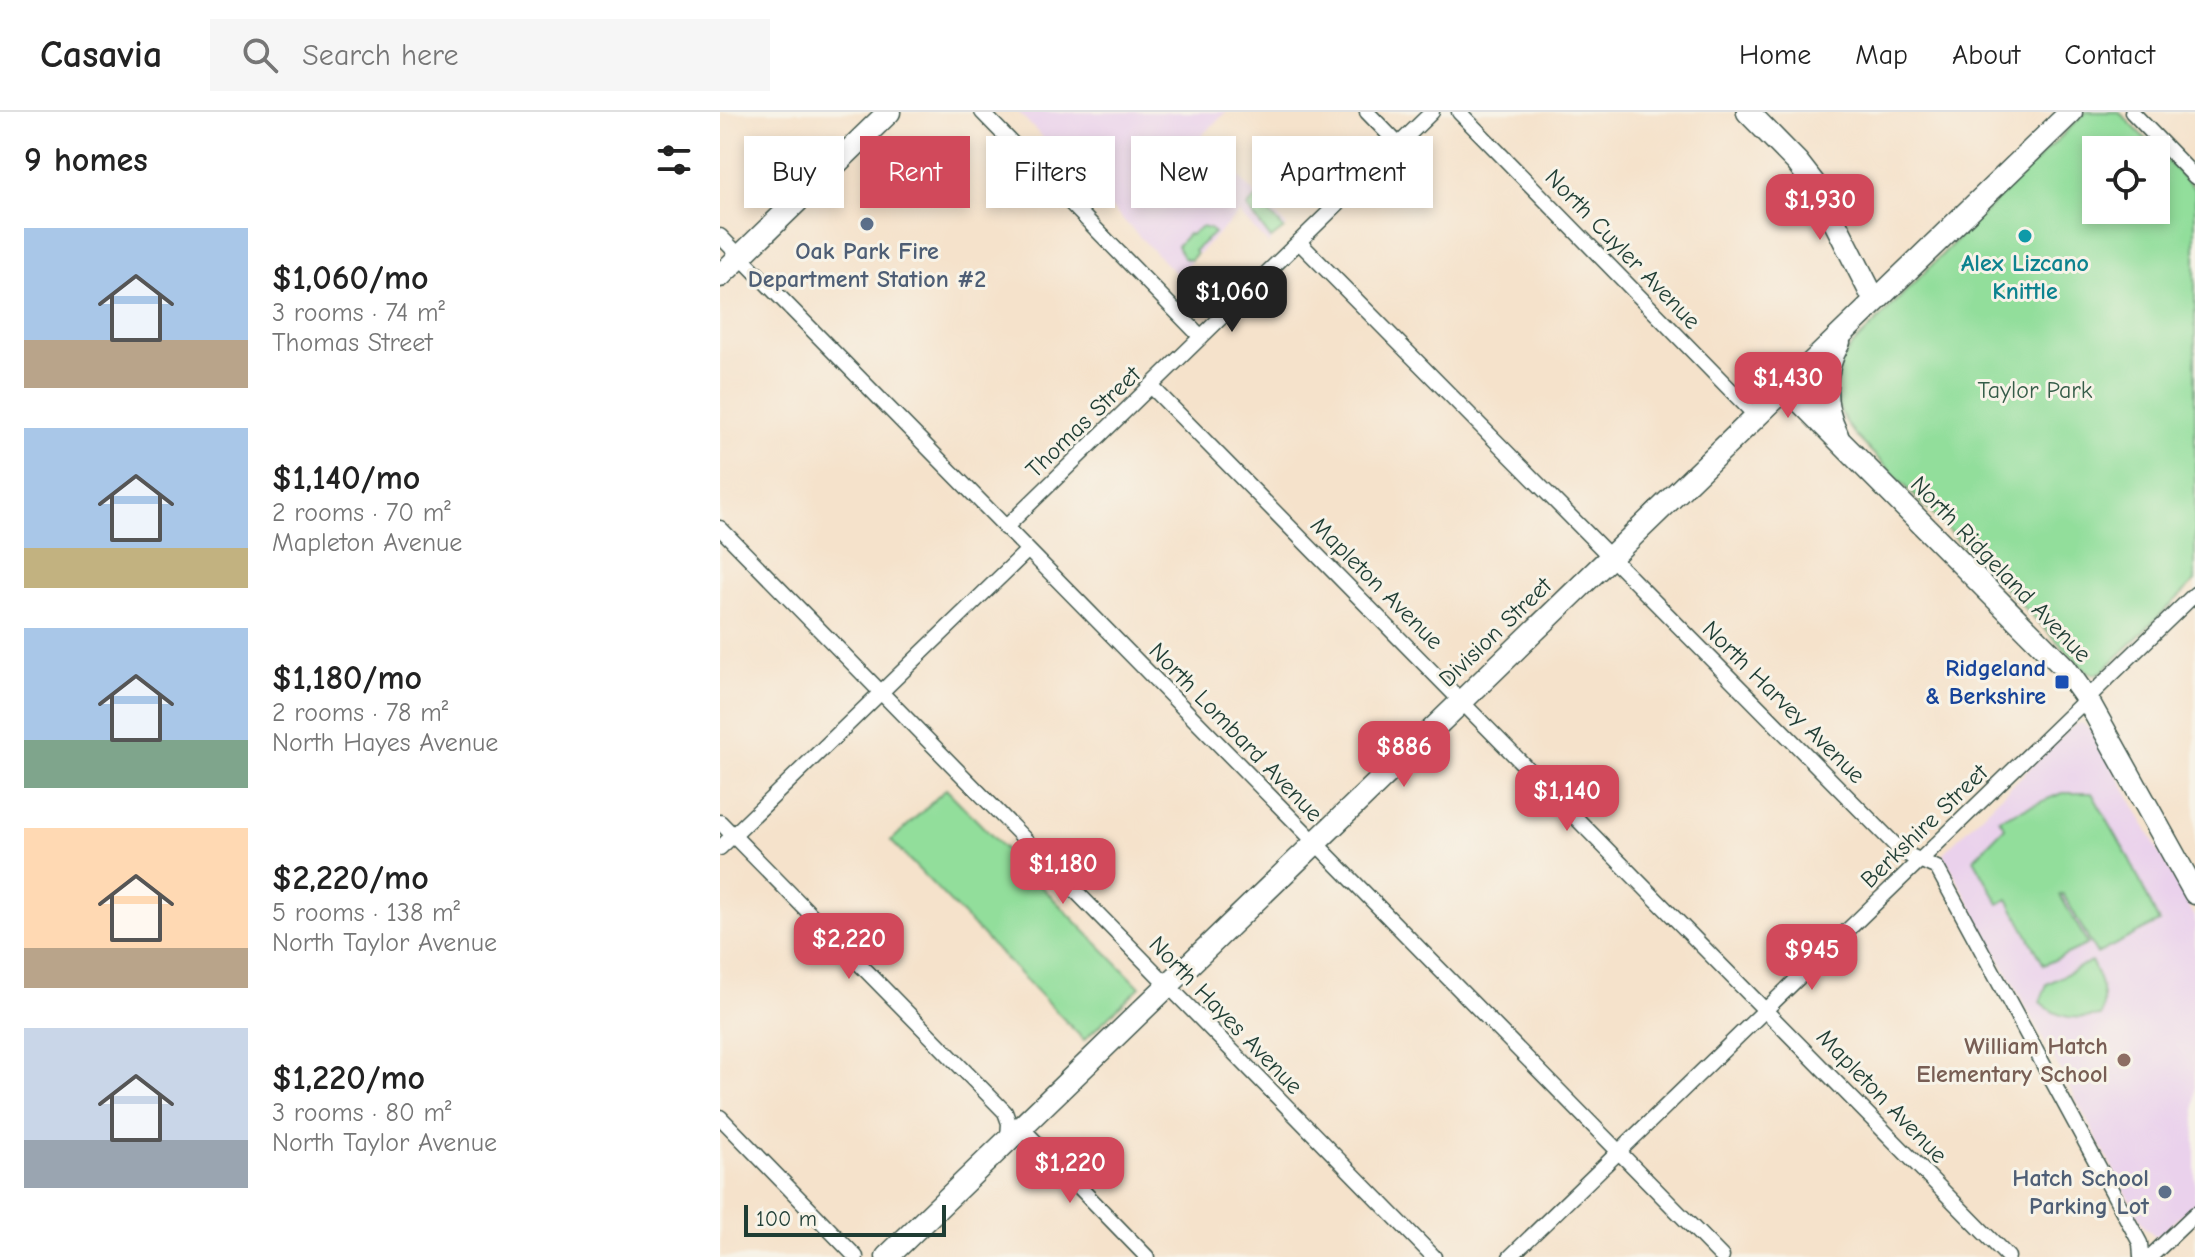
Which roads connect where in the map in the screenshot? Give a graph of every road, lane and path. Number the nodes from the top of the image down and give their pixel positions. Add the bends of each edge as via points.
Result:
1 (889, 112) edge
2 (982, 112) edge
3 (1367, 112) edge
4 (1432, 112) edge
5 (1459, 112) edge
6 (1748, 112) edge
7 (2071, 112) edge
8 (2132, 112) edge
9 (1390, 136) edge
10 (1406, 136) edge
11 (2195, 177) edge
12 (1333, 208) edge
13 (720, 236) edge
14 (1299, 242) junction
15 (740, 257) junction
16 (720, 276) edge
17 (1875, 301) junction
18 (1846, 330) junction
19 (1201, 337) junction
20 (1151, 386) junction
21 (1787, 388) junction
22 (1757, 417) junction
23 (1841, 443) junction
24 (720, 528) edge
25 (1005, 528) junction
26 (1027, 551) junction
27 (1610, 557) junction
28 (2195, 594) edge
29 (881, 692) junction
30 (2087, 699) junction
31 (1462, 700) junction
32 (720, 822) edge
33 (733, 835) junction
34 (1315, 844) junction
35 (720, 848) edge
36 (1920, 861) junction
37 (2195, 891) edge
38 (1167, 986) junction
39 (1767, 1009) junction
40 (720, 1117) edge
41 (1011, 1126) junction
42 (1619, 1151) junction
43 (2195, 1214) edge
44 (856, 1256) edge
45 (887, 1257) edge
46 (1147, 1257) edge
47 (1434, 1257) edge
48 (1510, 1257) edge
49 (1722, 1257) edge
50 (2008, 1257) edge
51 (2141, 1257) edge
52 (2150, 1257) edge

1 - 15 street
2 - 19 street
3 - 9 street
4 - 10 street, Thomas Street
5 - 22 street, North Cuyler Avenue
6 - 17 street via 1818,189
7 - 17 street, Division Street
8 - 11 street
12 - 14 street, Thomas Street
13 - 15 street, North Lombard Avenue
14 - 19 street, Thomas Street
14 - 27 street, North Harvey Avenue
15 - 16 street
15 - 25 street, North Lombard Avenue
17 - 18 street, Division Street
18 - 21 street, Division Street
18 - 23 street via 1833,353 1825,399
19 - 20 street, Thomas Street
20 - 25 street, Thomas Street
20 - 31 street, Mapleton Avenue
21 - 22 street, Division Street
21 - 23 street, North Ridgeland Avenue
22 - 27 street, Division Street
23 - 30 street, North Ridgeland Avenue via 2065,668
24 - 29 street, North Hayes Avenue
25 - 26 street, North Lombard Avenue
26 - 29 street
26 - 34 street, North Lombard Avenue
27 - 31 street, Division Street
27 - 36 street, North Harvey Avenue via 1902,852
28 - 30 street, Berkshire Street
29 - 33 street
29 - 38 street, North Hayes Avenue
30 - 36 street, Berkshire Street
30 - 37 street, North Ridgeland Avenue
31 - 34 street, Division Street
31 - 39 street, Mapleton Avenue
32 - 33 street
33 - 35 street
33 - 41 street
34 - 38 street, Division Street
34 - 42 street, North Lombard Avenue
36 - 39 street, Berkshire Street
36 - 51 street, North Harvey Avenue via 1937,868 2140,1243
38 - 41 street, Division Street
38 - 47 street, North Hayes Avenue
39 - 42 street, Berkshire Street
39 - 50 street, Mapleton Avenue
40 - 44 street
41 - 45 street, Division Street
41 - 46 street
42 - 48 street, Berkshire Street
42 - 49 street, North Lombard Avenue
43 - 52 street

